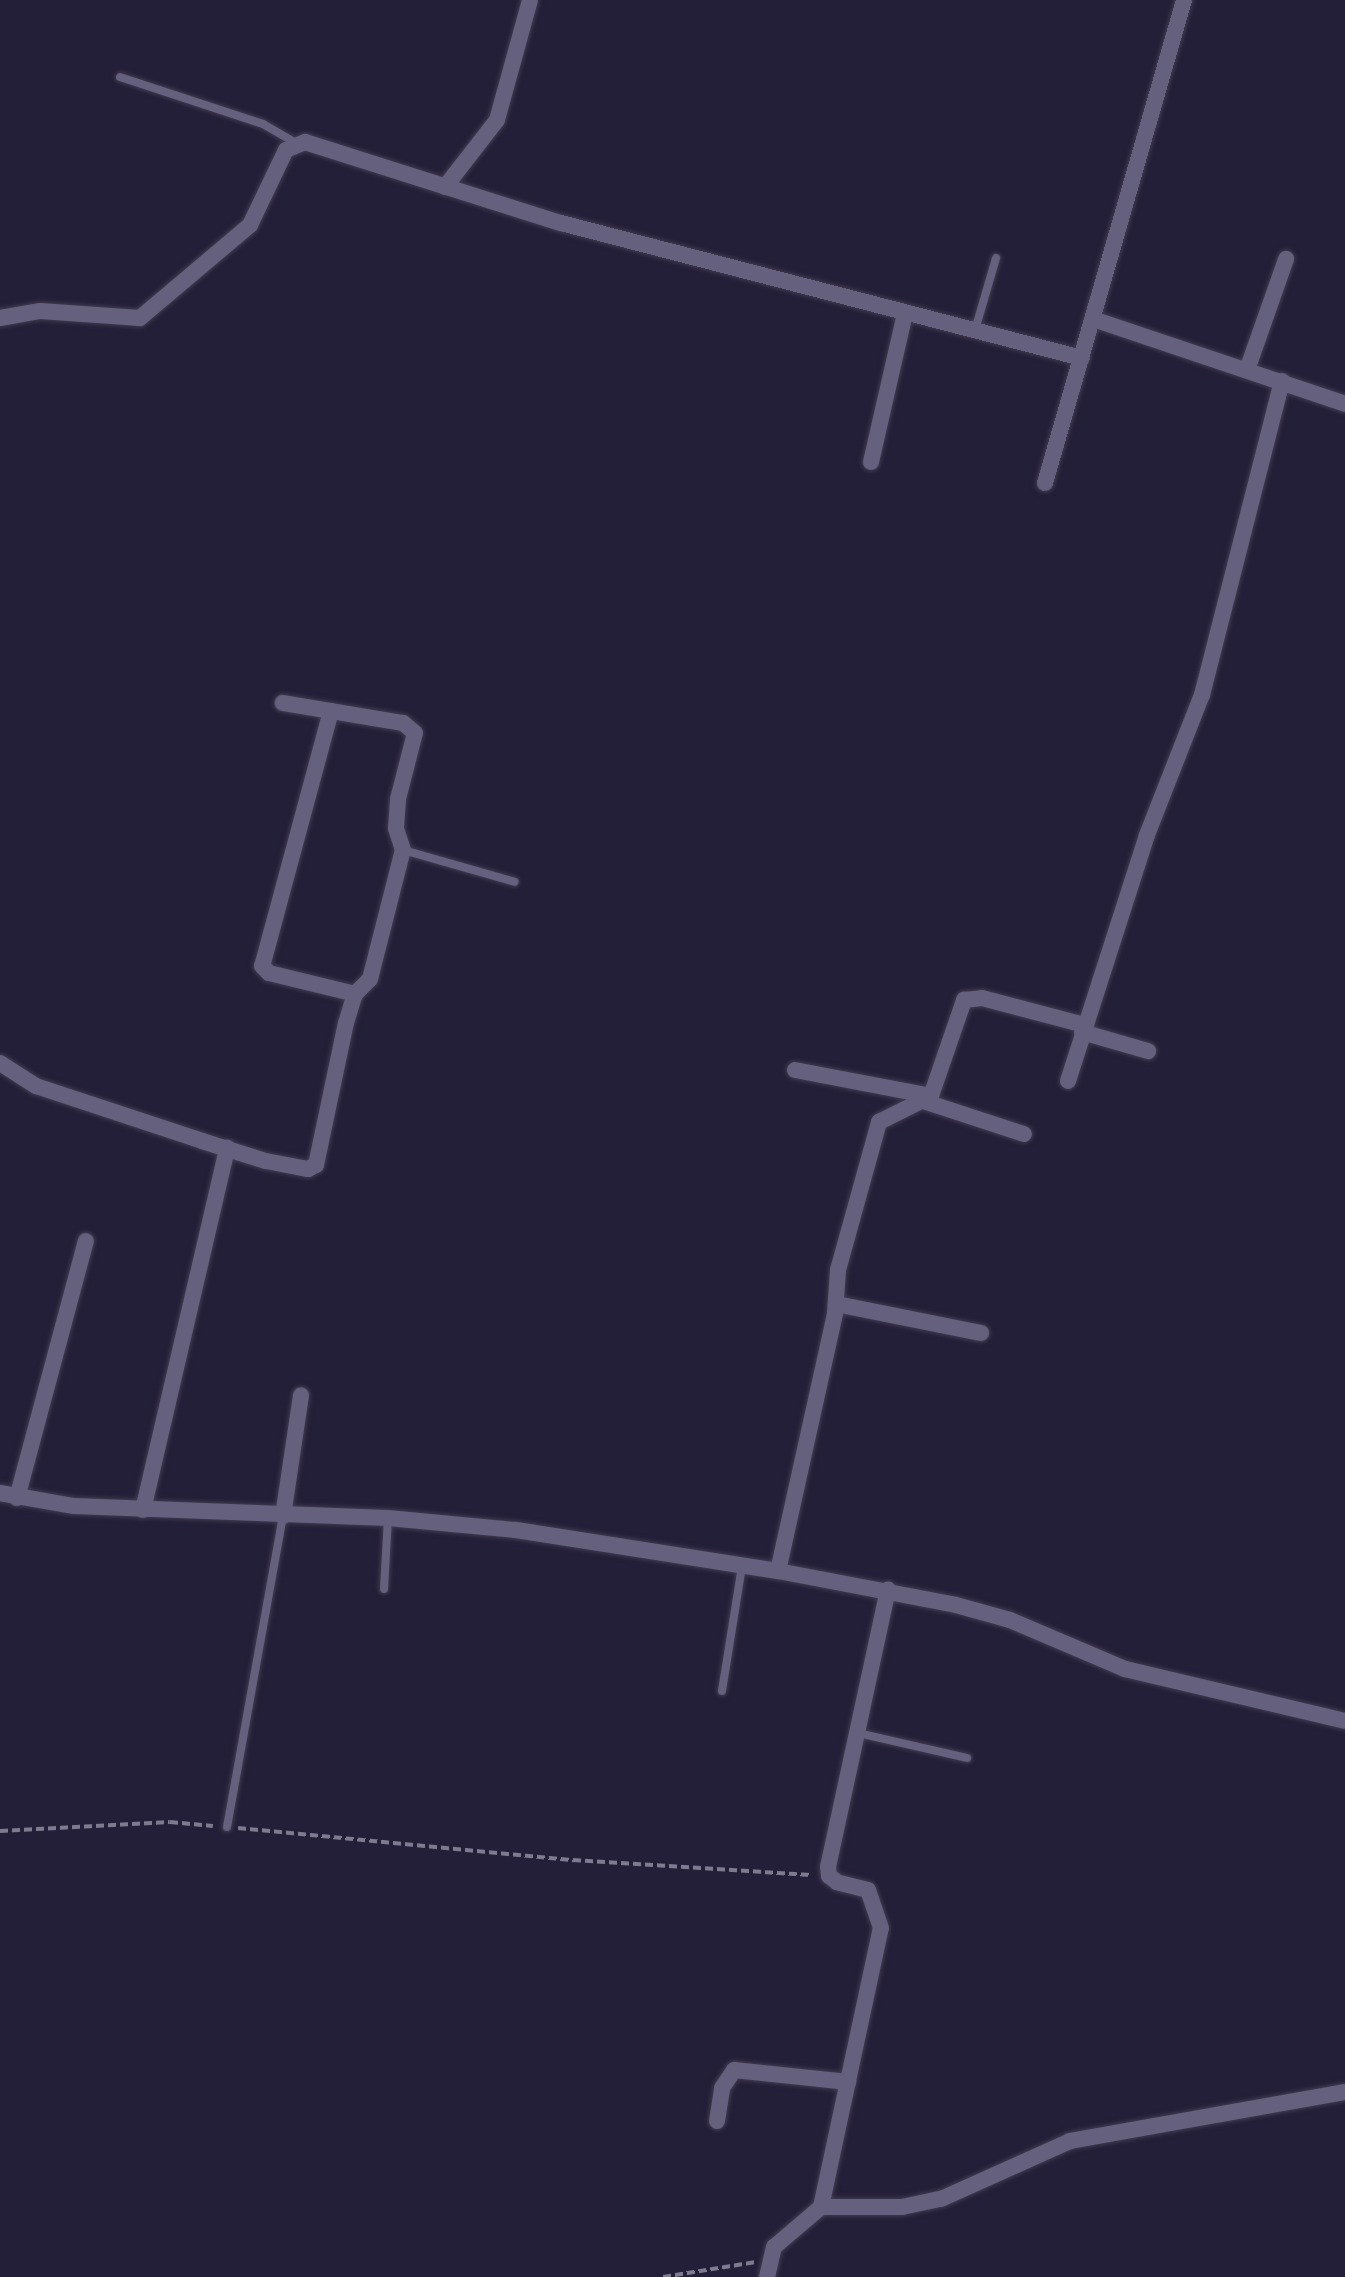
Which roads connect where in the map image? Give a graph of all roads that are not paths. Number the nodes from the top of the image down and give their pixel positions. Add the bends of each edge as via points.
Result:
1 (530, 0) edge
2 (1184, 0) edge
3 (120, 77) dead end
4 (296, 143) junction
5 (445, 187) junction
6 (996, 258) dead end
7 (1286, 259) dead end
8 (905, 313) junction
9 (0, 318) edge
10 (1096, 320) junction
11 (974, 331) junction
12 (1082, 358) junction
13 (1247, 370) junction
14 (1282, 381) junction
15 (1345, 404) edge
16 (871, 462) dead end
17 (1045, 483) dead end
18 (283, 703) dead end
19 (331, 711) junction
20 (403, 850) junction
21 (515, 882) dead end
22 (355, 994) junction
23 (1084, 1028) junction
24 (1148, 1051) dead end
25 (0, 1063) edge
26 (795, 1070) dead end
27 (1068, 1081) dead end
28 (928, 1099) junction
29 (1024, 1134) dead end
30 (227, 1148) junction
31 (86, 1241) dead end
32 (836, 1304) junction
33 (981, 1333) dead end
34 (301, 1395) dead end
35 (0, 1493) edge
36 (17, 1498) junction
37 (143, 1510) junction
38 (283, 1516) junction
39 (388, 1518) junction
40 (742, 1565) junction
41 (778, 1571) junction
42 (384, 1589) dead end
43 (888, 1589) junction
44 (722, 1691) dead end
45 (1345, 1721) edge
46 (857, 1732) junction
47 (967, 1758) dead end
48 (227, 1827) road end
49 (848, 2082) junction
50 (1345, 2092) edge
51 (717, 2121) dead end
52 (821, 2207) junction
53 (768, 2268) edge

1 - 5 street via 497,120
2 - 10 street
3 - 4 lane via 263,124
4 - 5 street via 328,146
4 - 9 street via 286,150 250,225 140,318 40,311
5 - 8 street via 561,223
6 - 11 lane
7 - 13 street
8 - 11 street
8 - 16 street
10 - 12 street
10 - 13 street
11 - 12 street
12 - 17 street
13 - 14 street
14 - 15 street
14 - 23 street via 1202,695 1147,835
18 - 19 street
19 - 20 street via 403,723 415,733 398,799 396,828
19 - 22 street via 262,966
20 - 21 lane
20 - 22 street via 370,979
22 - 30 street via 316,1165 308,1169 266,1161
23 - 24 street
23 - 27 street
23 - 28 street via 982,998 964,1000
25 - 30 street via 36,1086
26 - 28 street
28 - 29 street
28 - 32 street via 879,1122 838,1270
30 - 37 street
31 - 36 street
32 - 33 street
32 - 41 street
34 - 38 street
35 - 36 street
36 - 37 street
37 - 38 street
38 - 39 street
38 - 48 lane
39 - 40 street via 516,1530
39 - 42 lane
40 - 41 street
40 - 44 lane
41 - 43 street
43 - 45 street via 1010,1620 1164,1681
43 - 46 street
46 - 47 lane
46 - 49 street via 829,1876 868,1890 881,1928
49 - 51 street via 734,2070 722,2088
49 - 52 street
50 - 52 street via 1070,2141 941,2199 902,2207
52 - 53 street via 781,2238

